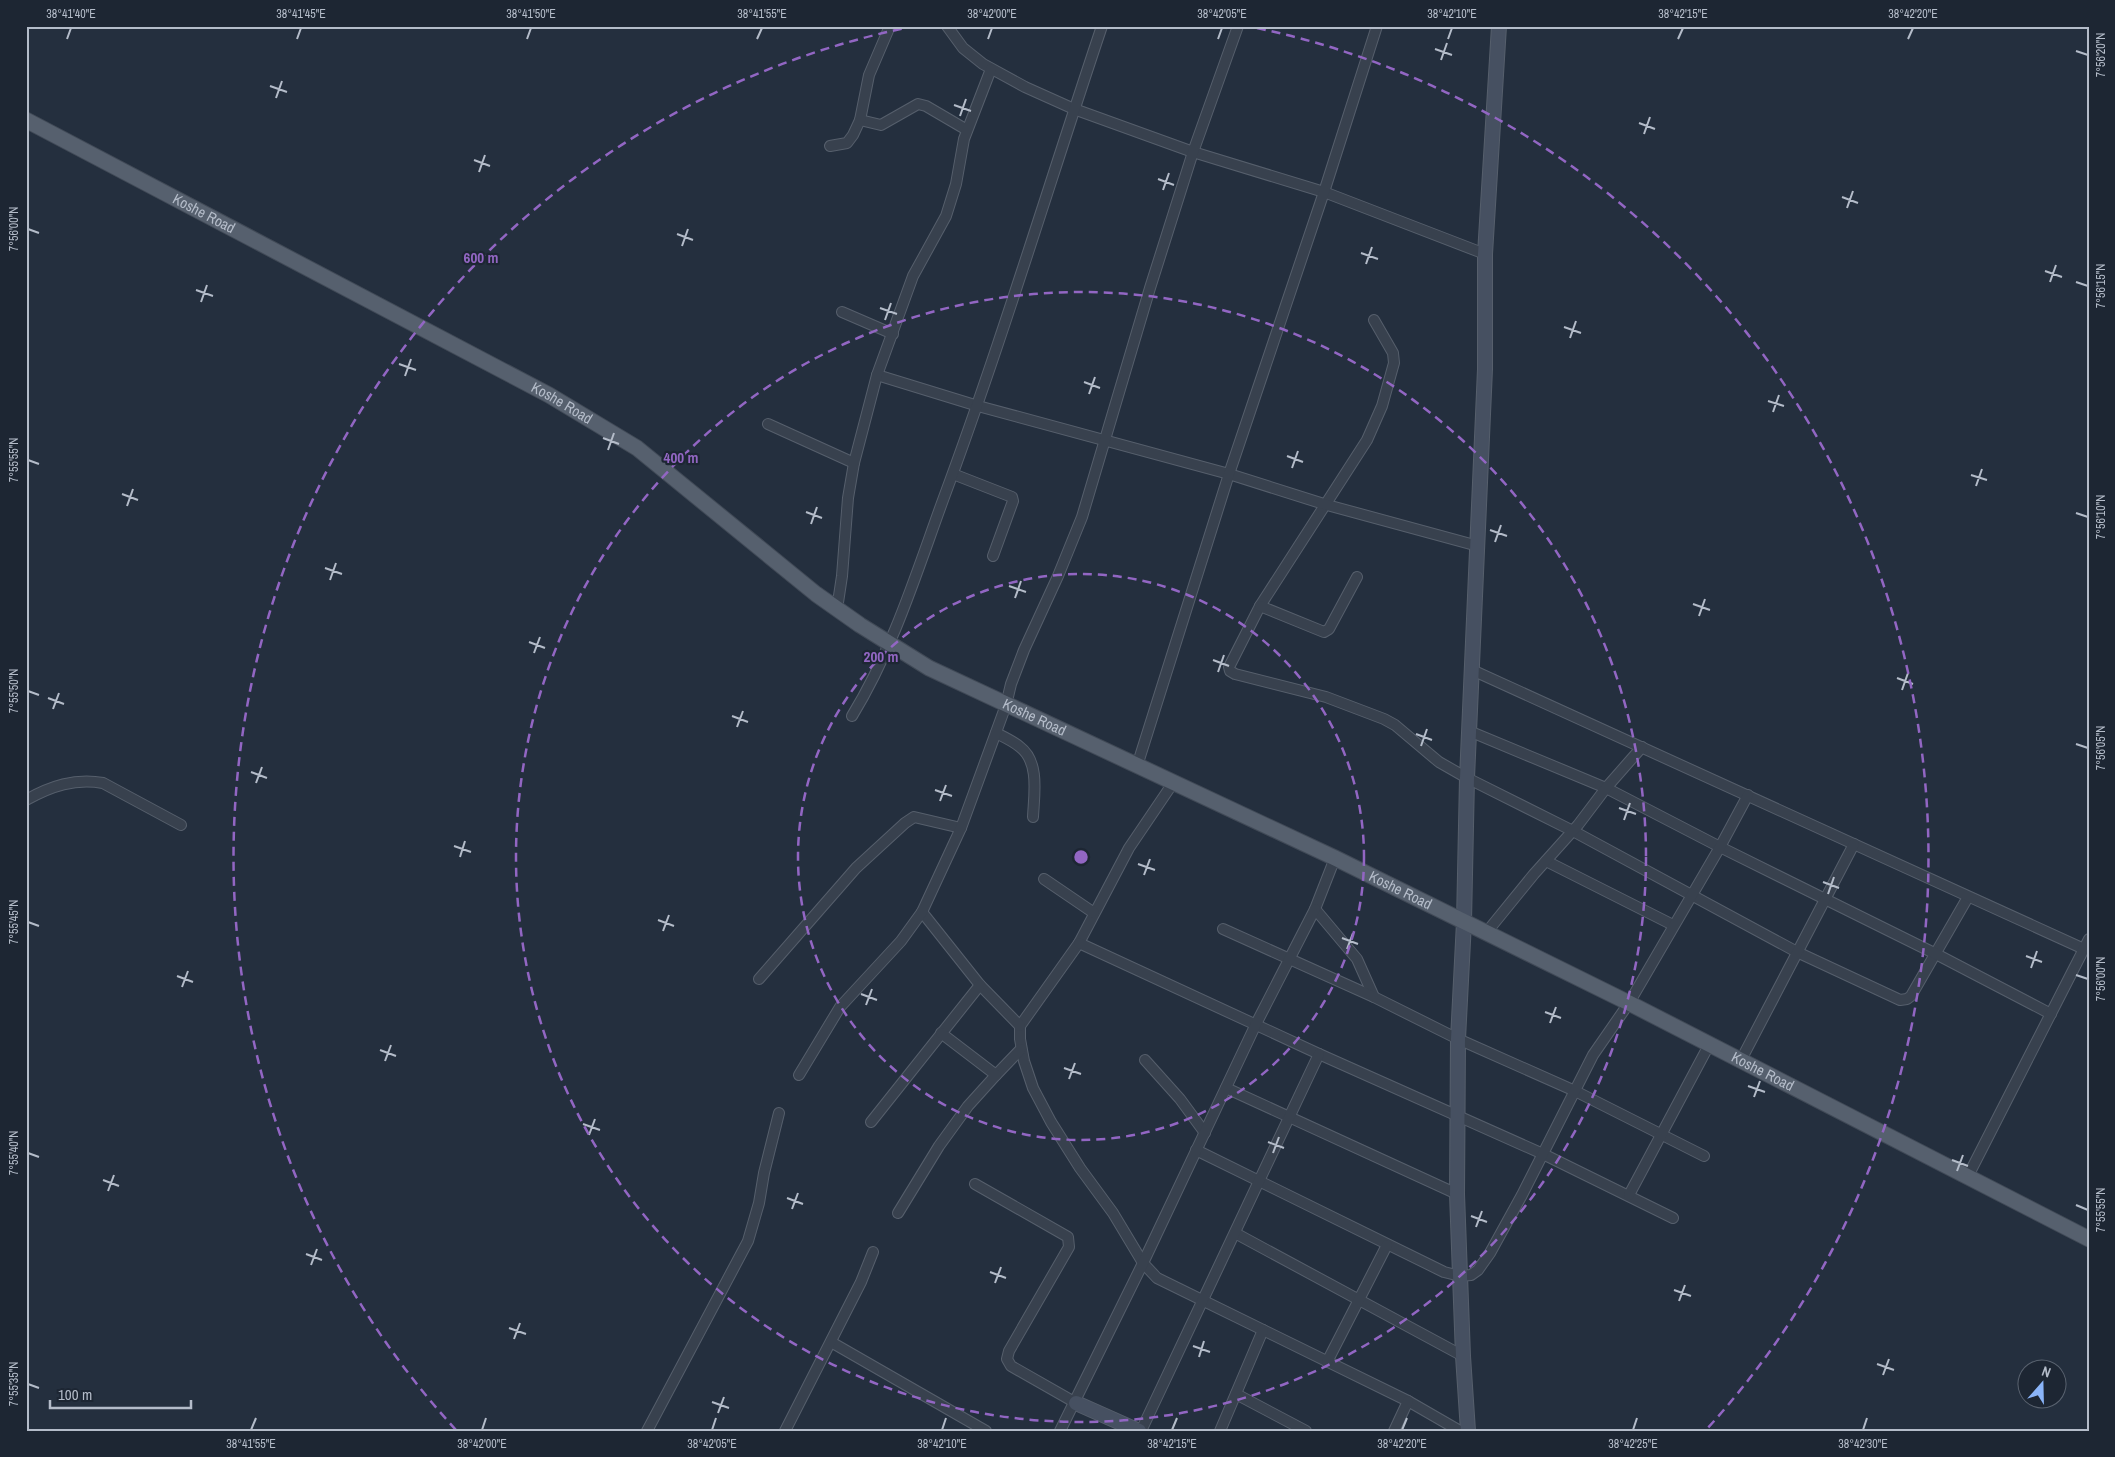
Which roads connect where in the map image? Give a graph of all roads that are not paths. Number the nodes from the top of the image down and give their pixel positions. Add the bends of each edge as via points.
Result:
1 (890, 26) edge
2 (948, 26) edge
3 (1102, 26) edge
4 (1238, 26) edge
5 (1377, 26) edge
6 (1499, 26) edge
7 (991, 68) junction
8 (1074, 109) junction
9 (26, 120) edge
10 (860, 120) junction
11 (967, 130) junction
12 (830, 146) dead end
13 (1193, 152) junction
14 (1324, 192) junction
15 (1485, 254) junction
16 (842, 312) dead end
17 (1374, 320) dead end
18 (893, 334) junction
19 (878, 375) junction
20 (978, 406) junction
21 (768, 424) dead end
22 (1104, 440) junction
23 (854, 463) junction
24 (953, 474) junction
25 (1229, 474) junction
26 (1327, 505) junction
27 (1478, 546) junction
28 (993, 556) dead end
29 (1357, 577) dead end
30 (1260, 606) junction
31 (837, 610) junction
32 (890, 645) junction
33 (1472, 670) junction
34 (1006, 705) junction
35 (852, 716) dead end
36 (1469, 731) junction
37 (996, 733) junction
38 (1642, 747) junction
39 (1137, 766) junction
40 (1467, 778) junction
41 (1173, 783) junction
42 (1606, 788) junction
43 (1748, 795) junction
44 (26, 800) edge
45 (1033, 817) dead end
46 (181, 824) dead end
47 (961, 828) junction
48 (1573, 831) junction
49 (1854, 844) junction
50 (1720, 847) junction
51 (1335, 858) junction
52 (1546, 861) junction
53 (1044, 879) dead end
54 (1691, 895) junction
55 (1968, 897) junction
56 (1826, 898) junction
57 (1315, 909) junction
58 (922, 912) junction
59 (1094, 913) junction
60 (1464, 922) junction
61 (1673, 925) junction
62 (1223, 929) dead end
63 (1486, 933) junction
64 (1079, 943) junction
65 (2086, 944) edge
66 (1797, 952) junction
67 (1936, 954) junction
68 (1289, 958) junction
69 (758, 979) dead end
70 (980, 985) junction
71 (1374, 997) junction
72 (1629, 1003) junction
73 (2050, 1014) junction
74 (1256, 1024) junction
75 (1020, 1026) junction
76 (941, 1033) junction
77 (1458, 1039) junction
78 (1710, 1045) junction
79 (1021, 1050) junction
80 (1320, 1054) junction
81 (1145, 1060) dead end
82 (1741, 1060) junction
83 (799, 1075) dead end
84 (996, 1075) junction
85 (1226, 1088) junction
86 (1575, 1091) junction
87 (779, 1114) dead end
88 (1291, 1116) junction
89 (1457, 1117) junction
90 (871, 1122) dead end
91 (1205, 1133) junction
92 (1661, 1133) junction
93 (1196, 1150) junction
94 (1543, 1154) junction
95 (1704, 1156) dead end
96 (1967, 1178) junction
97 (1260, 1180) junction
98 (976, 1184) dead end
99 (1457, 1194) junction
100 (1629, 1195) junction
101 (898, 1213) dead end
102 (1673, 1218) dead end
103 (1235, 1233) junction
104 (2089, 1239) edge
105 (1387, 1245) junction
106 (873, 1252) dead end
107 (1143, 1263) junction
108 (1460, 1276) junction
109 (1202, 1300) junction
110 (1359, 1301) junction
111 (1263, 1330) junction
112 (830, 1342) junction
113 (1462, 1356) junction
114 (1327, 1362) junction
115 (1236, 1394) junction
116 (1408, 1401) junction
117 (1076, 1403) junction
118 (647, 1431) edge
119 (785, 1431) edge
120 (986, 1431) edge
121 (1060, 1431) edge
122 (1140, 1431) edge
123 (1220, 1431) edge
124 (1306, 1431) edge
125 (1394, 1431) edge
126 (1460, 1431) edge
127 (1468, 1431) edge

1 - 10 street via 869,75
2 - 7 street via 963,48
3 - 8 street
4 - 13 street
5 - 14 street
6 - 15 street
7 - 8 street
7 - 11 street
8 - 13 street
8 - 20 street
9 - 31 main road, Koshe Road via 590,418 648,457
10 - 11 street via 881,125 918,104
10 - 12 street via 851,140
11 - 18 street via 946,216 913,276
13 - 14 street
13 - 22 street
14 - 15 street
14 - 25 street
15 - 27 street via 1485,369
16 - 18 street
17 - 26 street via 1393,353 1394,363 1375,425
18 - 19 street
19 - 20 street
19 - 23 street
20 - 22 street
20 - 24 street
21 - 23 street
22 - 25 street
22 - 34 street via 1082,518 1024,650
23 - 31 street
24 - 28 street via 1012,497
24 - 32 street
25 - 26 street
25 - 39 street
26 - 27 street
26 - 30 street
27 - 33 street
29 - 30 street via 1329,629 1324,632
30 - 40 street via 1229,666 1230,671 1326,698 1384,719 1439,762
31 - 32 main road, Koshe Road
32 - 34 main road, Koshe Road via 929,668
32 - 35 street
33 - 36 street
33 - 38 street
34 - 37 street
34 - 39 main road, Koshe Road
36 - 40 street
36 - 42 street
37 - 45 street via 1021,747 1028,756 1035,783
37 - 47 street
38 - 42 street
38 - 43 street
39 - 41 main road, Koshe Road
40 - 48 street
40 - 60 street
41 - 51 main road, Koshe Road
41 - 59 street via 1129,848
42 - 48 street
42 - 50 street
43 - 49 street
43 - 50 street
44 - 46 street via 65,783 103,783
47 - 58 street
47 - 69 street via 914,817 905,823 856,868
48 - 52 street
48 - 54 street
49 - 55 street
49 - 56 street
50 - 54 street
50 - 56 street
51 - 57 street
51 - 60 main road, Koshe Road
52 - 61 street
52 - 63 street
53 - 59 street
54 - 61 street
54 - 66 street
55 - 65 street
55 - 67 street
56 - 66 street
56 - 67 street
57 - 68 street
57 - 71 street via 1357,959
58 - 70 street
58 - 83 street via 901,941 840,1007
59 - 64 street
60 - 63 main road, Koshe Road
60 - 77 street
61 - 72 street
62 - 68 street
63 - 72 main road, Koshe Road
64 - 74 street
64 - 75 street
65 - 73 street
66 - 67 street via 1900,1000 1911,996
66 - 82 street
67 - 73 street
68 - 71 street
68 - 74 street
70 - 75 street
70 - 76 street
71 - 77 street
72 - 78 main road, Koshe Road
72 - 86 street via 1593,1055
73 - 96 street
74 - 80 street
74 - 85 street
75 - 79 street
76 - 84 street
76 - 90 street
77 - 86 street
77 - 89 street
78 - 82 main road, Koshe Road
78 - 92 street
79 - 84 street
79 - 107 street via 1034,1088 1051,1122
80 - 88 street
80 - 89 street
81 - 91 street via 1180,1098
82 - 96 main road, Koshe Road
84 - 101 street via 939,1146
85 - 88 street
85 - 91 street
86 - 92 street
86 - 94 street
87 - 118 street via 748,1241
88 - 97 street
88 - 99 street
89 - 94 street
89 - 99 street
91 - 93 street
92 - 95 street
92 - 100 street
93 - 97 street
93 - 107 street
94 - 100 street
94 - 108 street via 1490,1253 1472,1275
96 - 104 main road, Koshe Road
97 - 103 street
97 - 105 street
98 - 117 street via 1068,1237 1069,1247 1007,1359 1011,1366
99 - 108 street
100 - 102 street
103 - 109 street
103 - 110 street
105 - 108 street via 1444,1272
105 - 110 street
106 - 112 street
107 - 109 street via 1157,1278
107 - 117 street
108 - 113 street
109 - 111 street
109 - 122 street
110 - 113 street
110 - 114 street
111 - 114 street
111 - 115 street
112 - 119 street
112 - 120 street
113 - 127 street
114 - 116 street
115 - 123 street
115 - 124 street
116 - 125 street
116 - 126 street
117 - 121 street
117 - 122 street

